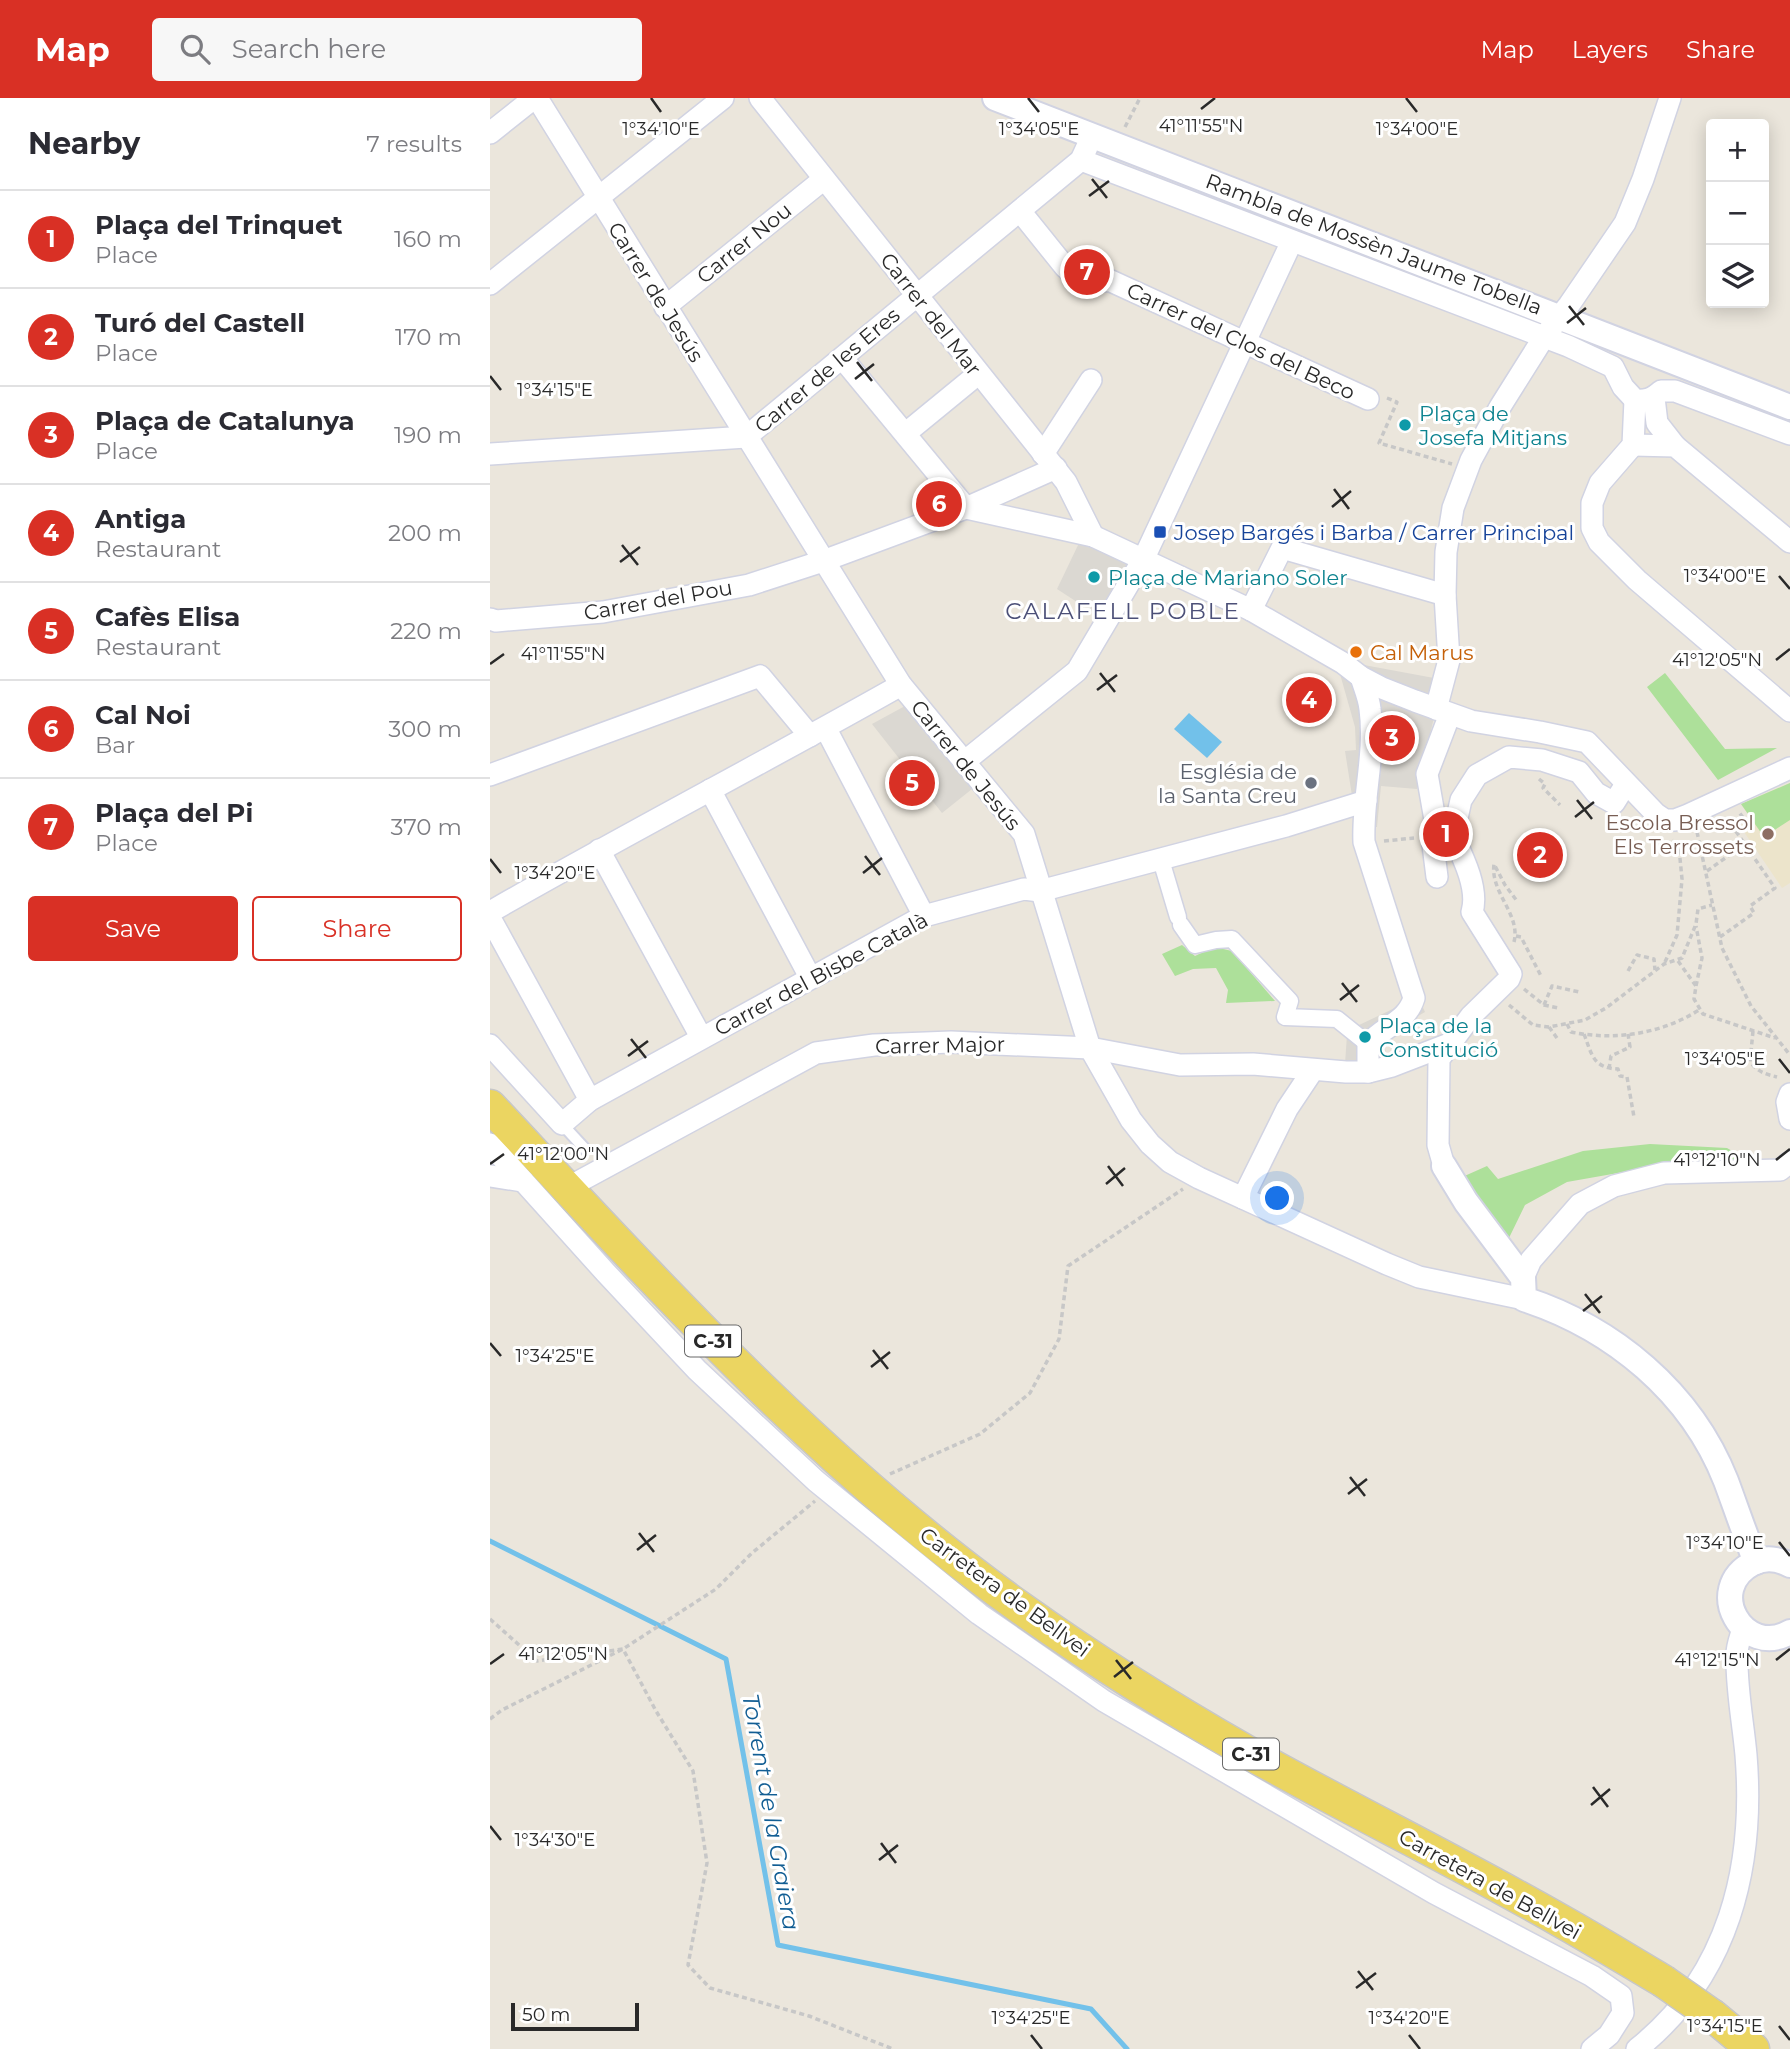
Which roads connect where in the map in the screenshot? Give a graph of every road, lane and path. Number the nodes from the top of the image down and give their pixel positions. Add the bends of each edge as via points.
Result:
1 (536, 98) edge
2 (723, 98) edge
3 (760, 98) edge
4 (995, 98) edge
5 (1140, 98) edge
6 (1670, 98) edge
7 (490, 133) edge
8 (1093, 135) junction
9 (1117, 144) junction
10 (1081, 160) junction
11 (824, 179) junction
12 (598, 198) junction
13 (1020, 211) junction
14 (1292, 241) junction
15 (490, 284) edge
16 (916, 295) junction
17 (665, 307) junction
18 (1561, 316) junction
19 (1544, 337) junction
20 (1244, 343) junction
21 (843, 359) junction
22 (1673, 361) junction
23 (978, 374) junction
24 (1091, 380) dead end
25 (1650, 396) junction
26 (1379, 399) joint
27 (1790, 407) edge
28 (906, 433) junction
29 (1790, 434) edge
30 (746, 437) junction
31 (1633, 445) junction
32 (1675, 446) junction
33 (490, 454) edge
34 (1049, 461) junction
35 (1468, 468) junction
36 (966, 508) junction
37 (1093, 536) junction
38 (1790, 542) edge
39 (1144, 558) junction
40 (823, 561) junction
41 (1445, 595) junction
42 (1251, 610) junction
43 (490, 619) edge
44 (1361, 677) junction
45 (901, 685) junction
46 (1443, 711) junction
47 (1790, 711) edge
48 (818, 732) junction
49 (964, 762) junction
50 (1790, 768) edge
51 (1534, 774) dead end
52 (490, 775) edge
53 (1626, 784) junction
54 (710, 790) junction
55 (1366, 801) junction
56 (1560, 805) dead end
57 (1741, 815) dead end
58 (1691, 824) dead end
59 (1443, 836) junction
60 (1669, 837) dead end
61 (1364, 842) junction
62 (1745, 844) junction
63 (599, 850) junction
64 (1161, 859) junction
65 (1707, 871) junction
66 (1437, 877) dead end
67 (1040, 891) junction
68 (1517, 901) dead end
69 (1712, 905) junction
70 (490, 912) edge
71 (924, 916) junction
72 (490, 918) edge
73 (1696, 923) junction
74 (1516, 936) junction
75 (1719, 937) junction
76 (1501, 957) junction
77 (1678, 961) junction
78 (1664, 964) junction
79 (1655, 970) junction
80 (1628, 971) dead end
81 (1541, 976) dead end
82 (810, 977) junction
83 (1502, 986) junction
84 (1696, 986) junction
85 (1579, 992) dead end
86 (1530, 995) dead end
87 (1544, 1005) junction
88 (1558, 1008) dead end
89 (1699, 1010) junction
90 (1567, 1024) junction
91 (1549, 1027) junction
92 (1753, 1031) junction
93 (1584, 1034) junction
94 (1628, 1034) junction
95 (701, 1037) junction
96 (1557, 1038) dead end
97 (1777, 1039) junction
98 (1368, 1044) junction
99 (1449, 1044) junction
100 (490, 1045) edge
101 (1090, 1048) junction
102 (1790, 1055) edge
103 (1609, 1069) junction
104 (1313, 1070) junction
105 (1368, 1072) junction
106 (1783, 1086) edge
107 (590, 1100) junction
108 (490, 1106) edge
109 (1634, 1116) dead end
110 (1790, 1119) edge
111 (562, 1124) junction
112 (490, 1144) edge
113 (585, 1149) dead end
114 (1790, 1162) edge
115 (1444, 1166) joint
116 (490, 1176) edge
117 (1199, 1178) junction
118 (523, 1181) junction
119 (567, 1188) junction
120 (1243, 1198) junction
121 (1524, 1288) junction
122 (866, 1485) junction
123 (828, 1491) junction
124 (1756, 1562) junction
125 (1790, 1565) edge
126 (490, 1619) edge
127 (1744, 1628) junction
128 (1788, 1640) edge
129 (623, 1649) junction
130 (490, 1719) edge
131 (893, 2049) edge
132 (1592, 2049) edge
133 (1637, 2049) edge
134 (1753, 2049) edge

1 - 7 street
1 - 12 street, Carrer de Jesús
2 - 12 street
3 - 11 street, Carrer del Mar
4 - 8 street, Rambla de Mossèn Jaume Tobella
5 - 9 path
6 - 18 street via 1625,223
8 - 9 street, Rambla de Mossèn Jaume Tobella
8 - 10 street, Carrer de les Eres
9 - 18 street, Rambla de Mossèn Jaume Tobella
10 - 13 street, Carrer de les Eres
10 - 14 street, Rambla de Mossèn Jaume Tobella
11 - 16 street, Carrer del Mar
11 - 17 street, Carrer Nou
12 - 15 street
12 - 17 street, Carrer de Jesús
13 - 16 street, Carrer de les Eres
13 - 20 street, Carrer del Clos del Beco via 1079,279 1111,281
14 - 19 street, Rambla de Mossèn Jaume Tobella
14 - 20 street
16 - 21 street, Carrer de les Eres
16 - 23 street, Carrer del Mar
17 - 30 street, Carrer de Jesús
18 - 19 street
18 - 22 street, Rambla de Mossèn Jaume Tobella
19 - 25 street, Rambla de Mossèn Jaume Tobella via 1613,367 1623,387
19 - 35 street
20 - 26 street, Carrer del Clos del Beco
20 - 39 street
21 - 28 street
21 - 30 street, Carrer de les Eres
22 - 25 street
22 - 27 street, Rambla de Mossèn Jaume Tobella
23 - 28 street
23 - 34 street, Carrer del Mar
24 - 34 street
25 - 29 street via 1675,391
25 - 31 street
25 - 32 street, Rambla de Mossèn Jaume Tobella via 1657,423
26 - 35 path via 1397,402 1379,443
28 - 36 street
30 - 33 street
30 - 40 street, Carrer de Jesús
31 - 32 street
31 - 47 street via 1600,483 1592,503 1592,528 1599,542
32 - 38 street, Rambla de Mossèn Jaume Tobella
34 - 36 street, Carrer del Pou
34 - 37 street, Carrer del Mar via 1066,482
35 - 41 street via 1453,508
36 - 37 street
36 - 40 street, Carrer del Pou
37 - 39 street
39 - 42 street
39 - 49 street via 1077,671
40 - 43 street, Carrer del Pou via 749,585 674,600 603,612
40 - 45 street, Carrer de Jesús
41 - 42 street via 1282,548
41 - 46 street via 1449,660
42 - 44 street
44 - 46 street
44 - 55 street via 1370,707
45 - 48 street
45 - 49 street, Carrer de Jesús
46 - 53 street via 1471,721 1587,742
46 - 59 street via 1427,774 1435,820
48 - 52 street via 760,677
48 - 54 street
48 - 71 street
49 - 67 street, Carrer de Jesús via 1024,834
50 - 53 street via 1675,820 1665,820
51 - 56 path
53 - 59 street via 1614,803 1596,793 1579,772 1542,760 1509,757 1476,775
54 - 63 street
54 - 82 street
55 - 61 street
55 - 64 street, Carrer del Bisbe Català
57 - 62 path via 1744,819 1733,827
58 - 65 path
59 - 61 path
59 - 66 street
59 - 76 street via 1461,853 1476,901 1472,912
60 - 78 path via 1679,848 1682,879 1677,935
61 - 98 street via 1414,998 1410,1012
62 - 65 path
62 - 75 path via 1775,888 1750,906 1754,913
63 - 70 street
63 - 95 street
64 - 67 street, Carrer del Bisbe Català
64 - 98 street via 1179,921 1195,945 1233,939 1290,1001 1285,1017 1337,1019
65 - 69 path
67 - 71 street, Carrer del Bisbe Català via 1024,890
67 - 101 street, Carrer de Jesús
68 - 74 path via 1494,864 1498,892
69 - 73 path via 1700,908
69 - 75 path
71 - 82 street, Carrer del Bisbe Català
72 - 107 street
73 - 77 path
73 - 84 path via 1702,958
74 - 76 path
74 - 81 path via 1521,937
75 - 97 path via 1751,1006
76 - 83 street via 1509,970
77 - 78 path
77 - 84 path
78 - 79 path
79 - 80 path via 1654,959 1637,955
79 - 90 path via 1596,1015
82 - 95 street, Carrer del Bisbe Català
83 - 91 path via 1533,1025
83 - 99 street
84 - 89 path via 1694,999
85 - 87 path via 1552,986
86 - 87 path
87 - 88 path
89 - 92 path
89 - 94 path via 1667,1027
90 - 91 path
90 - 93 path via 1571,1032
91 - 96 path
92 - 97 path
92 - 106 path via 1751,1062
93 - 94 path
93 - 103 path via 1593,1059
94 - 103 path via 1630,1046 1611,1056
95 - 107 street, Carrer del Bisbe Català
97 - 102 path
98 - 105 street
99 - 105 street
99 - 115 street via 1439,1059 1438,1144
100 - 111 street
101 - 104 street, Carrer Major via 1180,1065 1253,1064
101 - 117 street, Carrer de Jesús via 1150,1144
101 - 119 street, Carrer Major via 951,1042 816,1053
103 - 109 path via 1618,1069 1620,1076 1627,1077
104 - 105 street, Carrer Major
104 - 120 street via 1287,1109
106 - 110 street
107 - 111 street, Carrer del Bisbe Català
108 - 119 main road, Carretera de Bellvei / C-31
111 - 113 lane
112 - 118 street
114 - 121 street via 1780,1170 1664,1173 1615,1186 1580,1203 1531,1260
115 - 121 street
116 - 118 street
117 - 120 street, Carrer de Jesús
117 - 122 path via 1068,1266 1059,1339 1030,1393 980,1434
118 - 123 street via 697,1370
119 - 122 main road, Carretera de Bellvei / C-31 via 771,1399
120 - 121 street, Carrer de Jesús via 1419,1277
121 - 124 street via 1628,1351 1687,1412 1725,1480
122 - 134 main road, Carretera de Bellvei / C-31, bridge via 1011,1601 1139,1688 1559,1920 1662,1981
123 - 129 path via 716,1589
123 - 132 street via 979,1614 1104,1701 1621,1996 1623,2013 1609,2035
124 - 125 street via 1774,1559
124 - 127 street via 1736,1578 1730,1594 1731,1610
126 - 129 path via 537,1661
127 - 128 street via 1765,1638
127 - 133 street via 1736,1651 1747,1775 1747,1842 1740,1882 1708,1966 1674,2013
129 - 130 path
129 - 131 path via 693,1771 707,1863 688,1965 710,1988 809,2016

